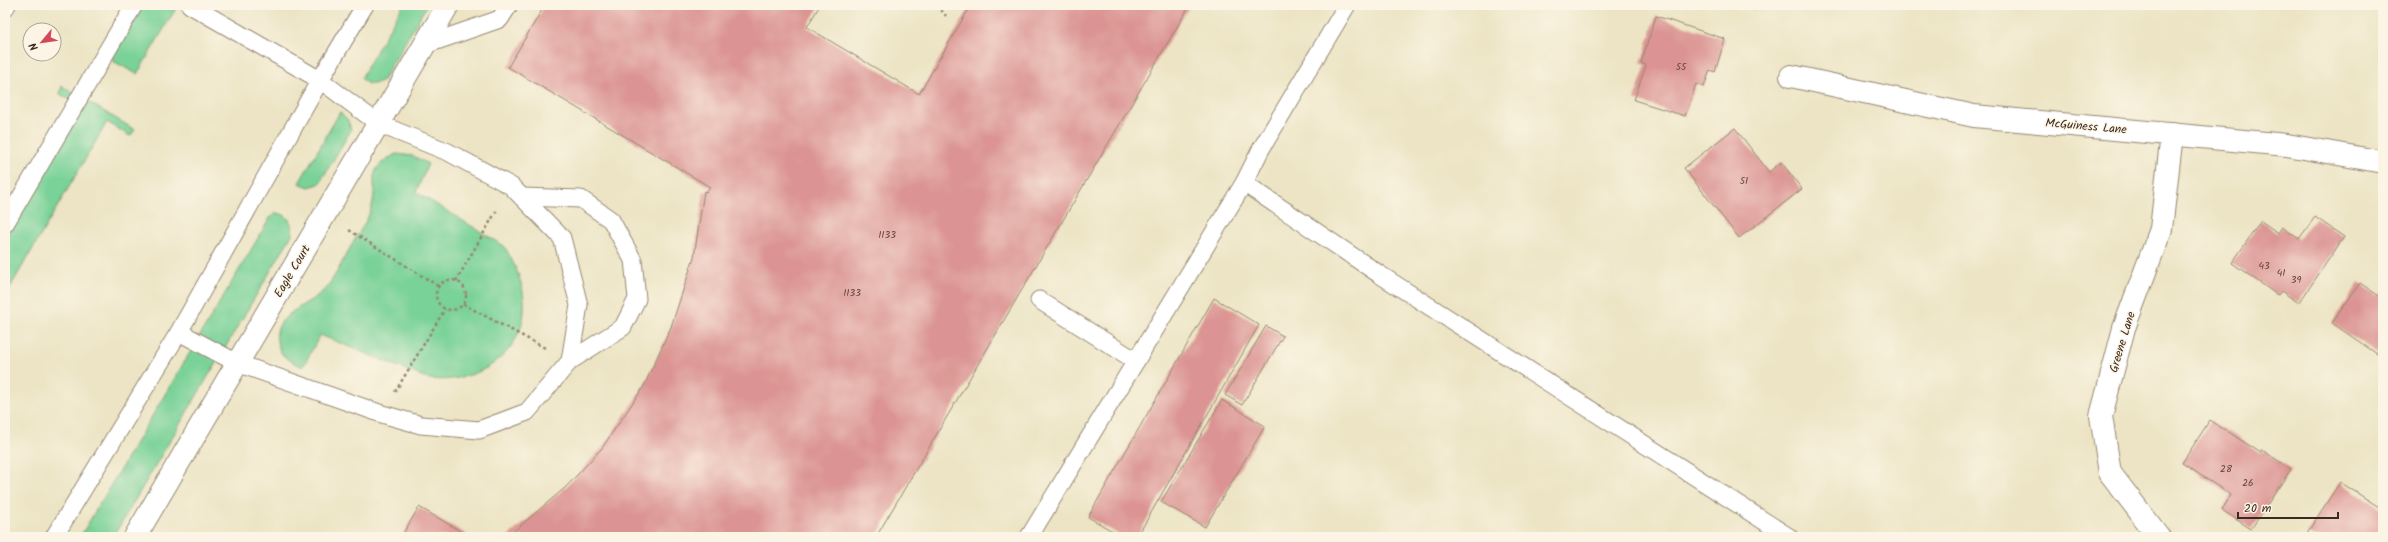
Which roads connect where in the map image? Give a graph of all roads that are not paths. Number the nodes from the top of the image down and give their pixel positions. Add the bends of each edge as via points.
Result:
1 (7, 5) edge
2 (134, 5) edge
3 (190, 5) edge
4 (365, 5) edge
5 (448, 5) edge
6 (509, 5) edge
7 (1347, 5) edge
8 (5, 8) edge
9 (425, 45) junction
10 (1791, 76) dead end
11 (320, 80) junction
12 (379, 124) junction
13 (2172, 134) junction
14 (2383, 162) edge
15 (1244, 183) junction
16 (517, 192) junction
17 (5, 224) edge
18 (1039, 300) dead end
19 (179, 332) junction
20 (570, 361) junction
21 (1136, 361) junction
22 (237, 363) junction
23 (54, 537) edge
24 (134, 537) edge
25 (1029, 537) edge
26 (1789, 537) edge
27 (2158, 537) edge

1 - 8 lane
2 - 17 lane
3 - 11 lane
4 - 11 lane
5 - 9 street, Eagle Court
6 - 9 lane via 500,19
7 - 15 lane via 1261,149
9 - 12 street, Eagle Court
10 - 13 street, McGuiness Lane via 1974,116
11 - 12 lane
11 - 19 lane
12 - 16 lane via 448,152
12 - 22 street, Eagle Court
13 - 14 street, McGuiness Lane via 2288,146
13 - 27 street, Greene Lane via 2161,229 2124,328 2101,416 2110,472
15 - 21 lane
15 - 26 lane via 1379,274
16 - 20 lane via 562,238 579,305
16 - 20 lane via 581,200 611,220 633,260 637,299 623,327
18 - 21 lane
19 - 22 lane
19 - 23 lane
20 - 22 lane via 527,412 479,430 421,425 382,414
21 - 25 lane
22 - 24 street, Eagle Court

